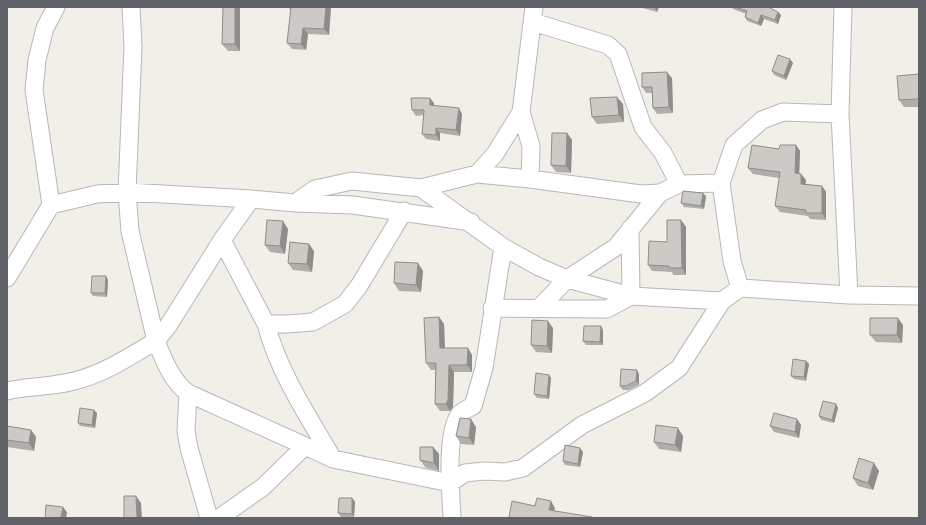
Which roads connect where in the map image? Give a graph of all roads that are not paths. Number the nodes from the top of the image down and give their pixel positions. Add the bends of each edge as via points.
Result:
1 (56, 7) edge
2 (131, 7) edge
3 (843, 7) edge
4 (533, 15) edge
5 (521, 112) junction
6 (840, 114) junction
7 (477, 174) junction
8 (530, 179) junction
9 (721, 183) junction
10 (678, 184) junction
11 (421, 188) junction
12 (127, 192) junction
13 (660, 193) junction
14 (251, 199) junction
15 (295, 203) junction
16 (51, 205) junction
17 (404, 211) junction
18 (471, 222) junction
19 (630, 229) junction
20 (222, 240) junction
21 (503, 247) junction
22 (7, 278) edge
23 (567, 279) junction
24 (740, 288) junction
25 (849, 295) junction
26 (631, 296) junction
27 (919, 296) edge
28 (722, 301) junction
29 (492, 308) junction
30 (539, 308) junction
31 (266, 324) junction
32 (156, 341) junction
33 (7, 391) edge
34 (188, 393) junction
35 (305, 446) junction
36 (333, 459) junction
37 (450, 483) junction
38 (209, 518) edge
39 (220, 518) edge
40 (452, 518) edge

1 - 16 street via 45,28 37,60 34,90
2 - 12 street
3 - 6 street
4 - 5 street
4 - 10 street via 608,46 618,54 643,127 663,154
5 - 7 street via 495,154
5 - 8 street via 531,146
6 - 9 street via 783,112 762,120 734,145
6 - 25 street
7 - 8 street
7 - 11 street
8 - 13 street via 641,194
9 - 10 street
9 - 24 street via 732,262
10 - 13 street
11 - 15 street via 352,181 315,189
11 - 18 street
12 - 14 street
12 - 16 street via 97,194
12 - 32 street via 130,232
13 - 19 street
14 - 15 street
14 - 20 street
15 - 17 street via 353,204
16 - 22 street
17 - 18 street
17 - 31 street via 359,286 345,304 313,322
18 - 21 street
19 - 23 street via 616,247
19 - 26 street
20 - 31 street
20 - 32 street
21 - 23 street
21 - 29 street
23 - 26 street
23 - 30 street
24 - 25 street
24 - 28 street
25 - 27 street
26 - 28 street
26 - 30 street via 607,309
28 - 37 street via 679,368 645,392 582,424 523,468 505,472 465,473
29 - 30 street
29 - 37 street via 484,368 473,406 460,414 452,429
31 - 36 street via 288,381
32 - 33 street via 104,372 73,382 27,386
32 - 34 street via 178,385
34 - 35 street
34 - 38 street via 188,448
35 - 36 street
35 - 39 street via 263,487
36 - 37 street
37 - 40 street

